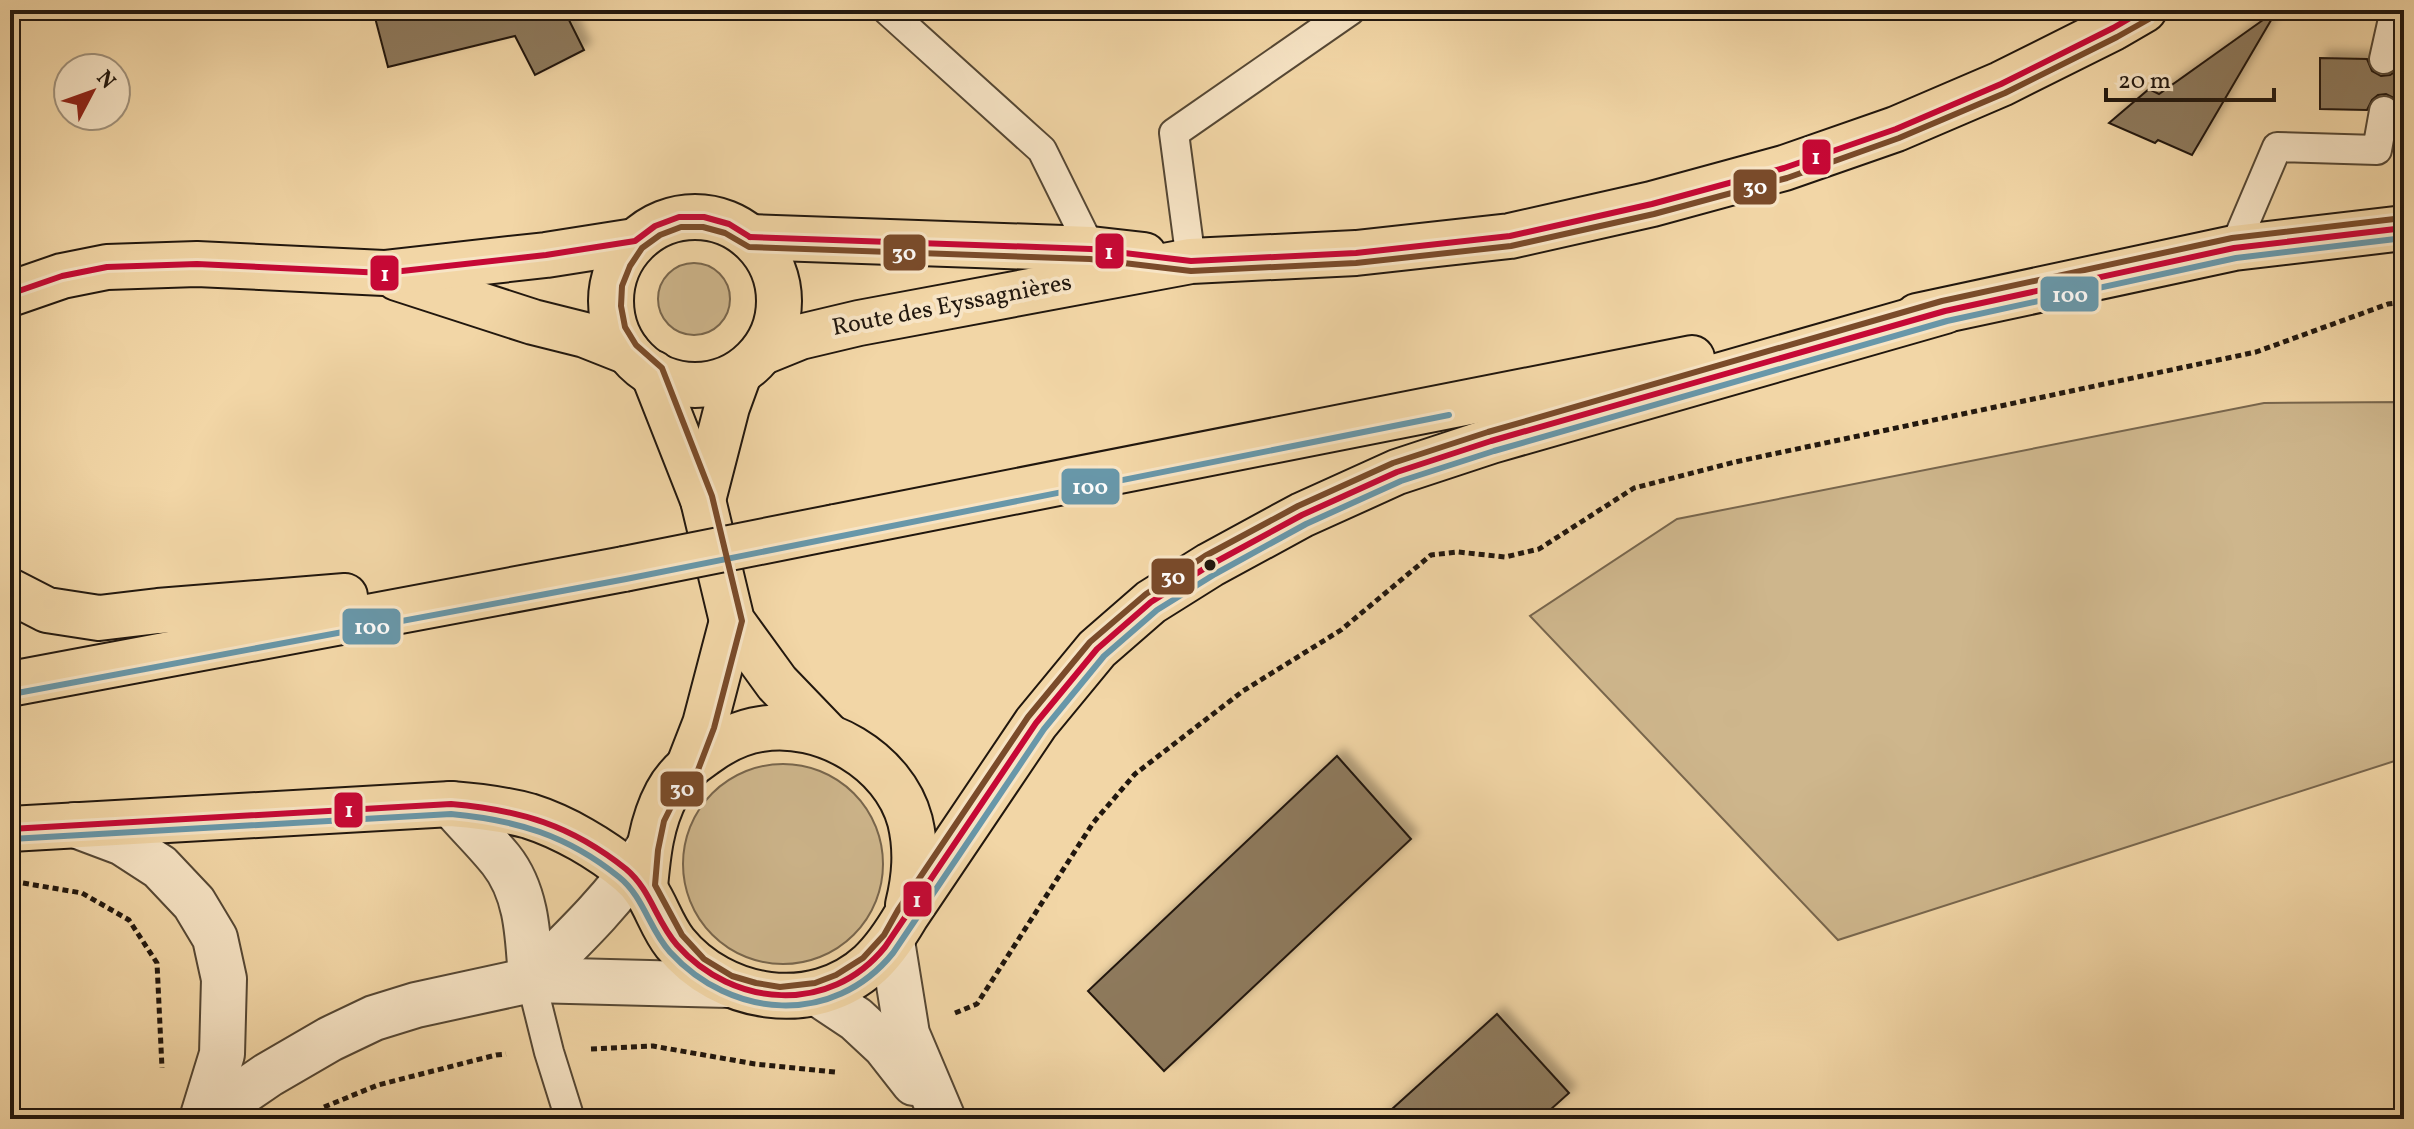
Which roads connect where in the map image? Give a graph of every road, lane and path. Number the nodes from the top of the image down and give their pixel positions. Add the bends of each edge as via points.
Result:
1 (887, 10) edge
2 (1351, 10) edge
3 (2144, 10) edge
4 (2395, 10) edge
5 (2384, 59) dead end
6 (2384, 111) dead end
7 (2404, 228) edge
8 (750, 237) junction
9 (635, 241) junction
10 (2234, 248) junction
11 (1091, 249) junction
12 (1191, 261) junction
13 (384, 273) junction
14 (10, 294) edge
15 (2404, 302) edge
16 (1945, 311) junction
17 (640, 363) junction
18 (751, 363) junction
19 (703, 500) junction
20 (570, 578) junction
21 (10, 591) edge
22 (732, 621) junction
23 (10, 684) edge
24 (828, 736) junction
25 (689, 765) junction
26 (451, 804) junction
27 (75, 825) junction
28 (10, 829) edge
29 (642, 870) junction
30 (10, 883) edge
31 (899, 928) junction
32 (531, 980) junction
33 (728, 985) junction
34 (817, 993) junction
35 (896, 1040) junction
36 (549, 1052) junction
37 (162, 1075) dead end
38 (321, 1108) dead end
39 (203, 1119) edge
40 (570, 1119) edge
41 (942, 1119) edge

1 - 11 lane via 1042,150
2 - 12 lane via 1174,133
3 - 12 main road, Route des Eyssagnières via 2001,84 1896,129 1784,168 1652,204 1510,236 1356,253
4 - 5 lane
6 - 10 lane via 2377,150 2277,147
7 - 10 main road
8 - 9 main road via 729,224 679,217
8 - 11 main road, Route des Eyssagnières
8 - 18 main road via 767,256 780,304 775,329
9 - 13 main road
9 - 17 main road via 612,284 611,307 616,331
10 - 16 main road
11 - 12 main road, Route des Eyssagnières
12 - 18 main road, Route des Eyssagnières via 859,323 800,337
13 - 14 main road via 197,264 107,267
13 - 17 main road via 585,335
15 - 35 path via 2256,352 1634,488 1539,549 1505,557 1431,555 1341,630 1243,691 1135,774 1093,823 977,1004
16 - 20 main road, bridge via 1548,384
16 - 31 main road via 1397,472 1210,565 1151,602 1097,649 1036,723
17 - 18 main road via 673,382 696,385 718,382
17 - 19 main road
18 - 19 main road via 727,407
19 - 22 main road
20 - 21 main road via 99,618 47,610
20 - 23 main road
22 - 24 main road via 777,683
22 - 25 main road
24 - 25 main road via 802,729 761,729 722,741
24 - 31 main road via 871,761 909,818 916,853 914,881
25 - 29 main road via 655,818
26 - 27 main road
26 - 29 main road via 529,816
26 - 32 street via 503,862 519,893 528,926
27 - 28 main road
27 - 39 street via 123,843 160,867 194,903 215,938 224,979 222,1054
29 - 32 street
29 - 33 main road via 674,941 698,967
30 - 37 path via 82,893 129,920 157,963
31 - 34 main road via 869,966
31 - 35 street
32 - 33 street
32 - 36 lane
32 - 39 street via 374,1018 268,1075
33 - 34 main road via 780,997
34 - 35 street
35 - 36 path via 856,1067 834,1072 653,1046
35 - 41 street
36 - 38 path via 496,1055 378,1085
36 - 40 lane

